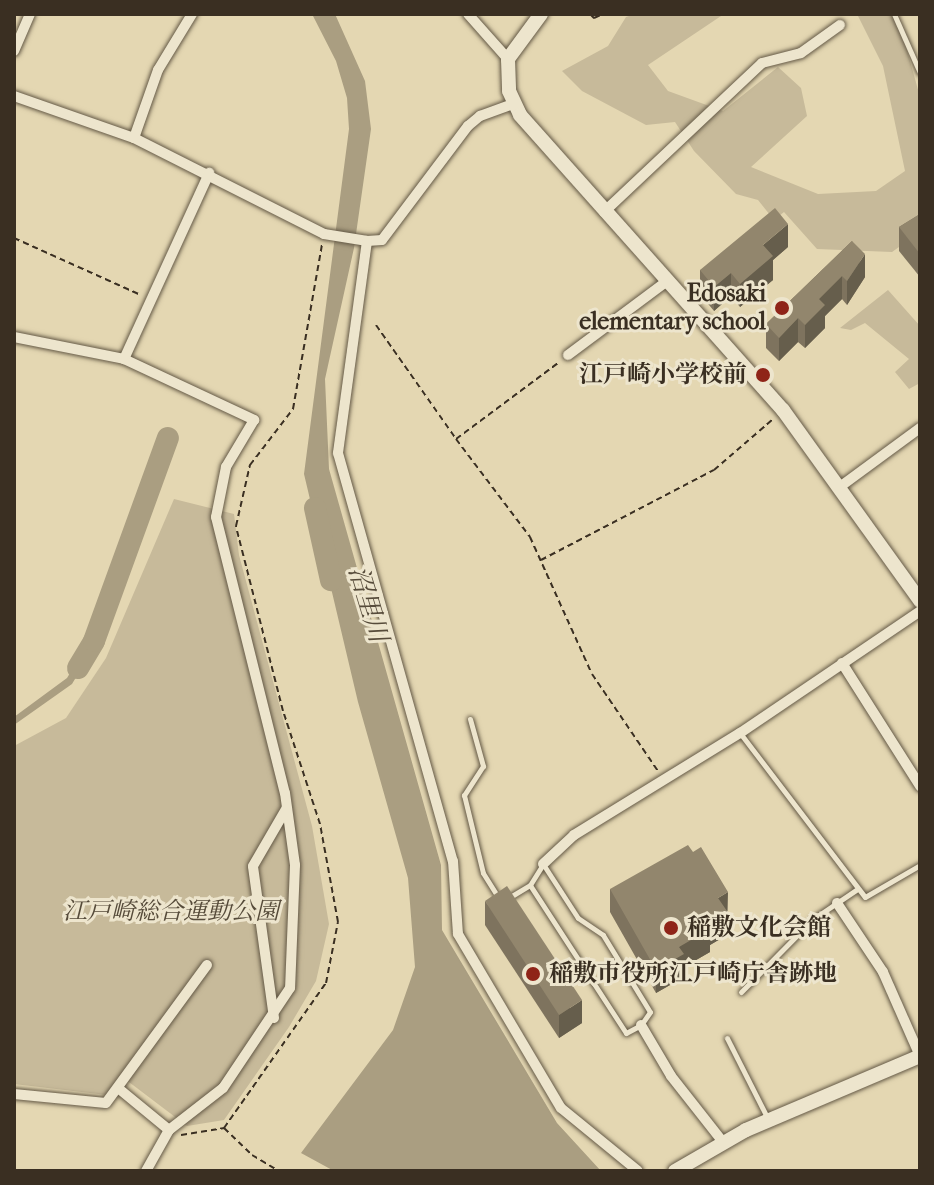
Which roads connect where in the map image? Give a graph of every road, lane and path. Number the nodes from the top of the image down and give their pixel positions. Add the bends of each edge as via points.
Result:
1 (30, 14) edge
2 (192, 14) edge
3 (468, 14) edge
4 (541, 14) edge
5 (590, 14) edge
6 (603, 14) edge
7 (894, 14) edge
8 (840, 25) dead end
9 (14, 51) edge
10 (508, 59) junction
11 (920, 73) edge
12 (14, 96) edge
13 (513, 104) junction
14 (134, 138) junction
15 (209, 173) junction
16 (604, 212) junction
17 (327, 234) junction
18 (14, 238) edge
19 (364, 240) junction
20 (666, 282) junction
21 (149, 299) junction
22 (376, 325) dead end
23 (14, 337) edge
24 (568, 355) joint
25 (124, 359) junction
26 (783, 410) junction
27 (920, 428) edge
28 (456, 439) junction
29 (841, 486) junction
30 (540, 561) junction
31 (920, 601) edge
32 (920, 611) edge
33 (842, 663) junction
34 (470, 719) dead end
35 (740, 733) junction
36 (665, 782) junction
37 (920, 786) edge
38 (286, 809) junction
39 (543, 864) junction
40 (920, 865) edge
41 (530, 885) junction
42 (856, 890) junction
43 (837, 903) junction
44 (207, 965) dead end
45 (741, 992) dead end
46 (274, 1018) junction
47 (641, 1025) junction
48 (727, 1038) dead end
49 (920, 1056) edge
50 (118, 1088) junction
51 (14, 1094) edge
52 (768, 1120) junction
53 (224, 1128) junction
54 (168, 1133) junction
55 (723, 1142) junction
56 (146, 1171) edge
57 (279, 1171) edge
58 (638, 1171) edge
59 (675, 1171) edge

1 - 9 street
2 - 14 street via 158,70
3 - 10 street
4 - 10 street
5 - 6 path
7 - 11 lane
8 - 16 street via 801,53 762,63
10 - 13 street
12 - 14 street
13 - 16 street
13 - 19 street via 468,126 382,240
14 - 15 street
15 - 17 street
15 - 21 street
16 - 20 street
17 - 19 street
17 - 53 path via 293,409 250,465 236,526 283,711 320,824 338,922 326,983
18 - 21 path
19 - 58 street via 338,453 453,861 458,934 561,1108
20 - 24 street
20 - 26 street
21 - 25 street
22 - 28 path
23 - 25 street
24 - 28 path
25 - 38 street via 254,420 226,467 216,527
26 - 29 street
26 - 30 path via 714,470
27 - 29 street
28 - 30 path via 530,537
29 - 31 street
30 - 36 path via 592,674
32 - 33 street
33 - 35 street
33 - 37 street
34 - 41 lane via 483,766 464,795 483,873 501,902
35 - 36 street
35 - 42 lane
36 - 39 street via 574,835
38 - 46 street via 295,865 290,988
38 - 46 street via 253,866
39 - 41 lane
39 - 47 lane via 578,918 603,935 650,1012
40 - 42 lane via 876,893 865,897
41 - 47 lane via 626,1033
42 - 43 lane
43 - 45 lane via 813,919
43 - 49 street via 883,972
44 - 50 street
46 - 54 street via 223,1088
47 - 55 street via 671,1076
48 - 52 lane
49 - 52 street
50 - 51 street via 101,1104
50 - 54 street
52 - 55 street
53 - 54 path
53 - 57 path via 252,1155
54 - 56 street
55 - 59 street

